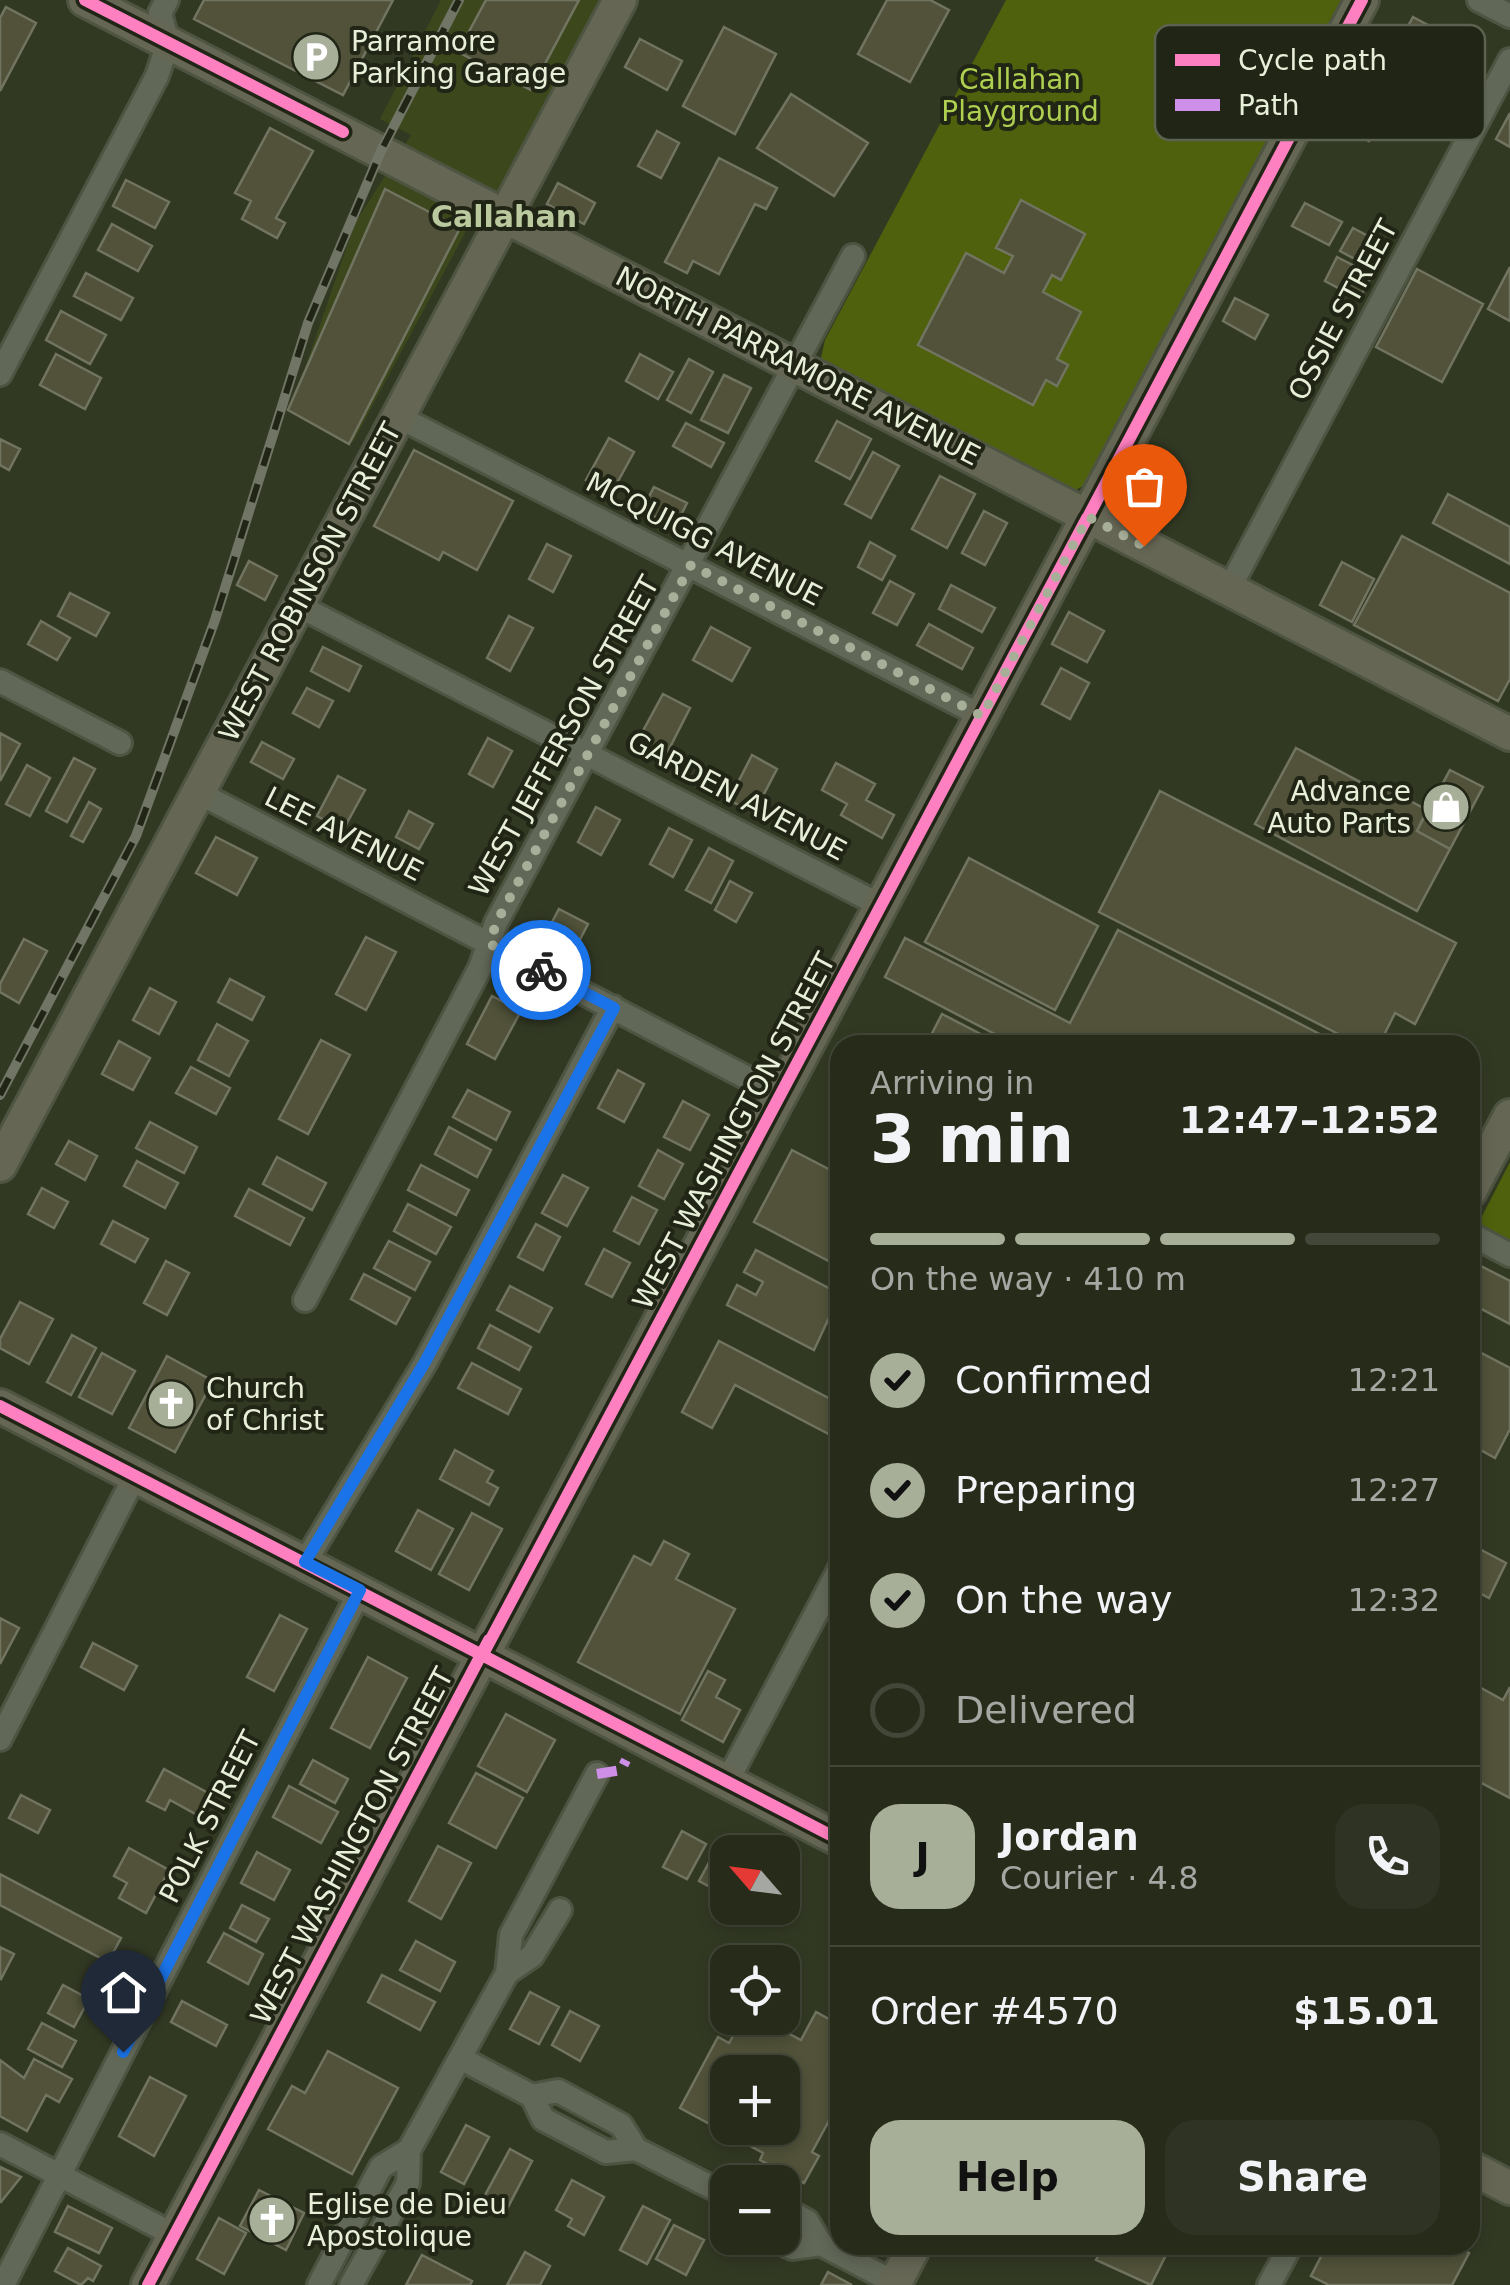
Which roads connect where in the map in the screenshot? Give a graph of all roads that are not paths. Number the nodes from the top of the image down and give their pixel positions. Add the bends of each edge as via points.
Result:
1 (85, 0) edge
2 (167, 0) edge
3 (620, 0) edge
4 (1362, 0) edge
5 (1480, 0) edge
6 (1510, 16) edge
7 (1349, 25) edge
8 (168, 44) junction
9 (1510, 60) edge
10 (1485, 107) edge
11 (1288, 140) edge
12 (1467, 140) edge
13 (506, 215) junction
14 (853, 256) dead end
15 (796, 366) junction
16 (0, 374) edge
17 (397, 416) junction
18 (1088, 517) junction
19 (691, 565) junction
20 (1228, 589) junction
21 (297, 605) junction
22 (0, 681) edge
23 (982, 716) junction
24 (1510, 734) edge
25 (120, 743) dead end
26 (589, 753) junction
27 (198, 793) junction
28 (882, 906) junction
29 (490, 944) junction
30 (614, 1008) junction
31 (780, 1095) junction
32 (1510, 1116) edge
33 (0, 1165) edge
34 (1480, 1172) edge
35 (1480, 1239) edge
36 (1510, 1254) edge
37 (305, 1300) dead end
38 (0, 1406) edge
39 (135, 1476) junction
40 (305, 1562) junction
41 (830, 1587) edge
42 (360, 1590) junction
43 (481, 1656) junction
44 (0, 1739) edge
45 (598, 1774) dead end
46 (728, 1780) junction
47 (830, 1835) edge
48 (560, 1910) dead end
49 (507, 1974) junction
50 (462, 2059) junction
51 (0, 2144) edge
52 (410, 2150) junction
53 (1480, 2172) edge
54 (59, 2175) junction
55 (710, 2184) edge
56 (1510, 2188) edge
57 (800, 2218) edge
58 (174, 2235) junction
59 (821, 2244) junction
60 (800, 2247) edge
61 (830, 2249) edge
62 (841, 2255) edge
63 (910, 2255) edge
64 (1286, 2255) edge
65 (895, 2284) edge
66 (3, 2285) edge
67 (148, 2285) edge
68 (319, 2285) edge
69 (351, 2285) edge
70 (1269, 2285) edge

1 - 8 street, NORTH PARRAMORE AVENUE
2 - 8 street via 160,13
3 - 13 street, WEST ROBINSON STREET
4 - 7 street, WEST WASHINGTON STREET
5 - 6 street
8 - 13 street, NORTH PARRAMORE AVENUE
8 - 16 street
9 - 10 street, OSSIE STREET
11 - 18 street, WEST WASHINGTON STREET
12 - 20 street, OSSIE STREET
13 - 15 street, NORTH PARRAMORE AVENUE
13 - 17 street, WEST ROBINSON STREET
14 - 15 street, WEST JEFFERSON STREET
15 - 18 street, NORTH PARRAMORE AVENUE
15 - 19 street, WEST JEFFERSON STREET
17 - 19 street, MCQUIGG AVENUE
17 - 21 street, WEST ROBINSON STREET
18 - 20 street, NORTH PARRAMORE AVENUE
18 - 23 street, WEST WASHINGTON STREET
19 - 23 street, MCQUIGG AVENUE
19 - 26 street, WEST JEFFERSON STREET
20 - 24 street, NORTH PARRAMORE AVENUE
21 - 26 street, GARDEN AVENUE
21 - 27 street, WEST ROBINSON STREET
22 - 25 street
23 - 28 street, WEST WASHINGTON STREET
26 - 28 street, GARDEN AVENUE
26 - 29 street, WEST JEFFERSON STREET
27 - 29 street, LEE AVENUE
27 - 33 street, WEST ROBINSON STREET
28 - 31 street, WEST WASHINGTON STREET
29 - 30 street, LEE AVENUE
29 - 37 street, WEST JEFFERSON STREET
30 - 31 street, LEE AVENUE
30 - 40 street via 425,1362
31 - 43 street, WEST WASHINGTON STREET
32 - 34 street
35 - 36 street
38 - 39 street
39 - 40 street
39 - 44 street
40 - 42 street
41 - 46 street
42 - 43 street
42 - 54 street, POLK STREET
43 - 46 street
43 - 58 street, WEST WASHINGTON STREET
45 - 49 street via 511,1935
46 - 47 street
48 - 49 street via 532,1956
49 - 50 street
50 - 52 street
50 - 55 street via 532,2096 558,2091 621,2124 636,2149
51 - 54 street
52 - 68 street via 382,2167
52 - 69 street via 408,2183
53 - 56 street
54 - 58 street
54 - 66 street, POLK STREET
57 - 59 street
58 - 67 street, WEST WASHINGTON STREET
59 - 60 street
59 - 61 street
62 - 65 street
63 - 65 street
64 - 70 street

